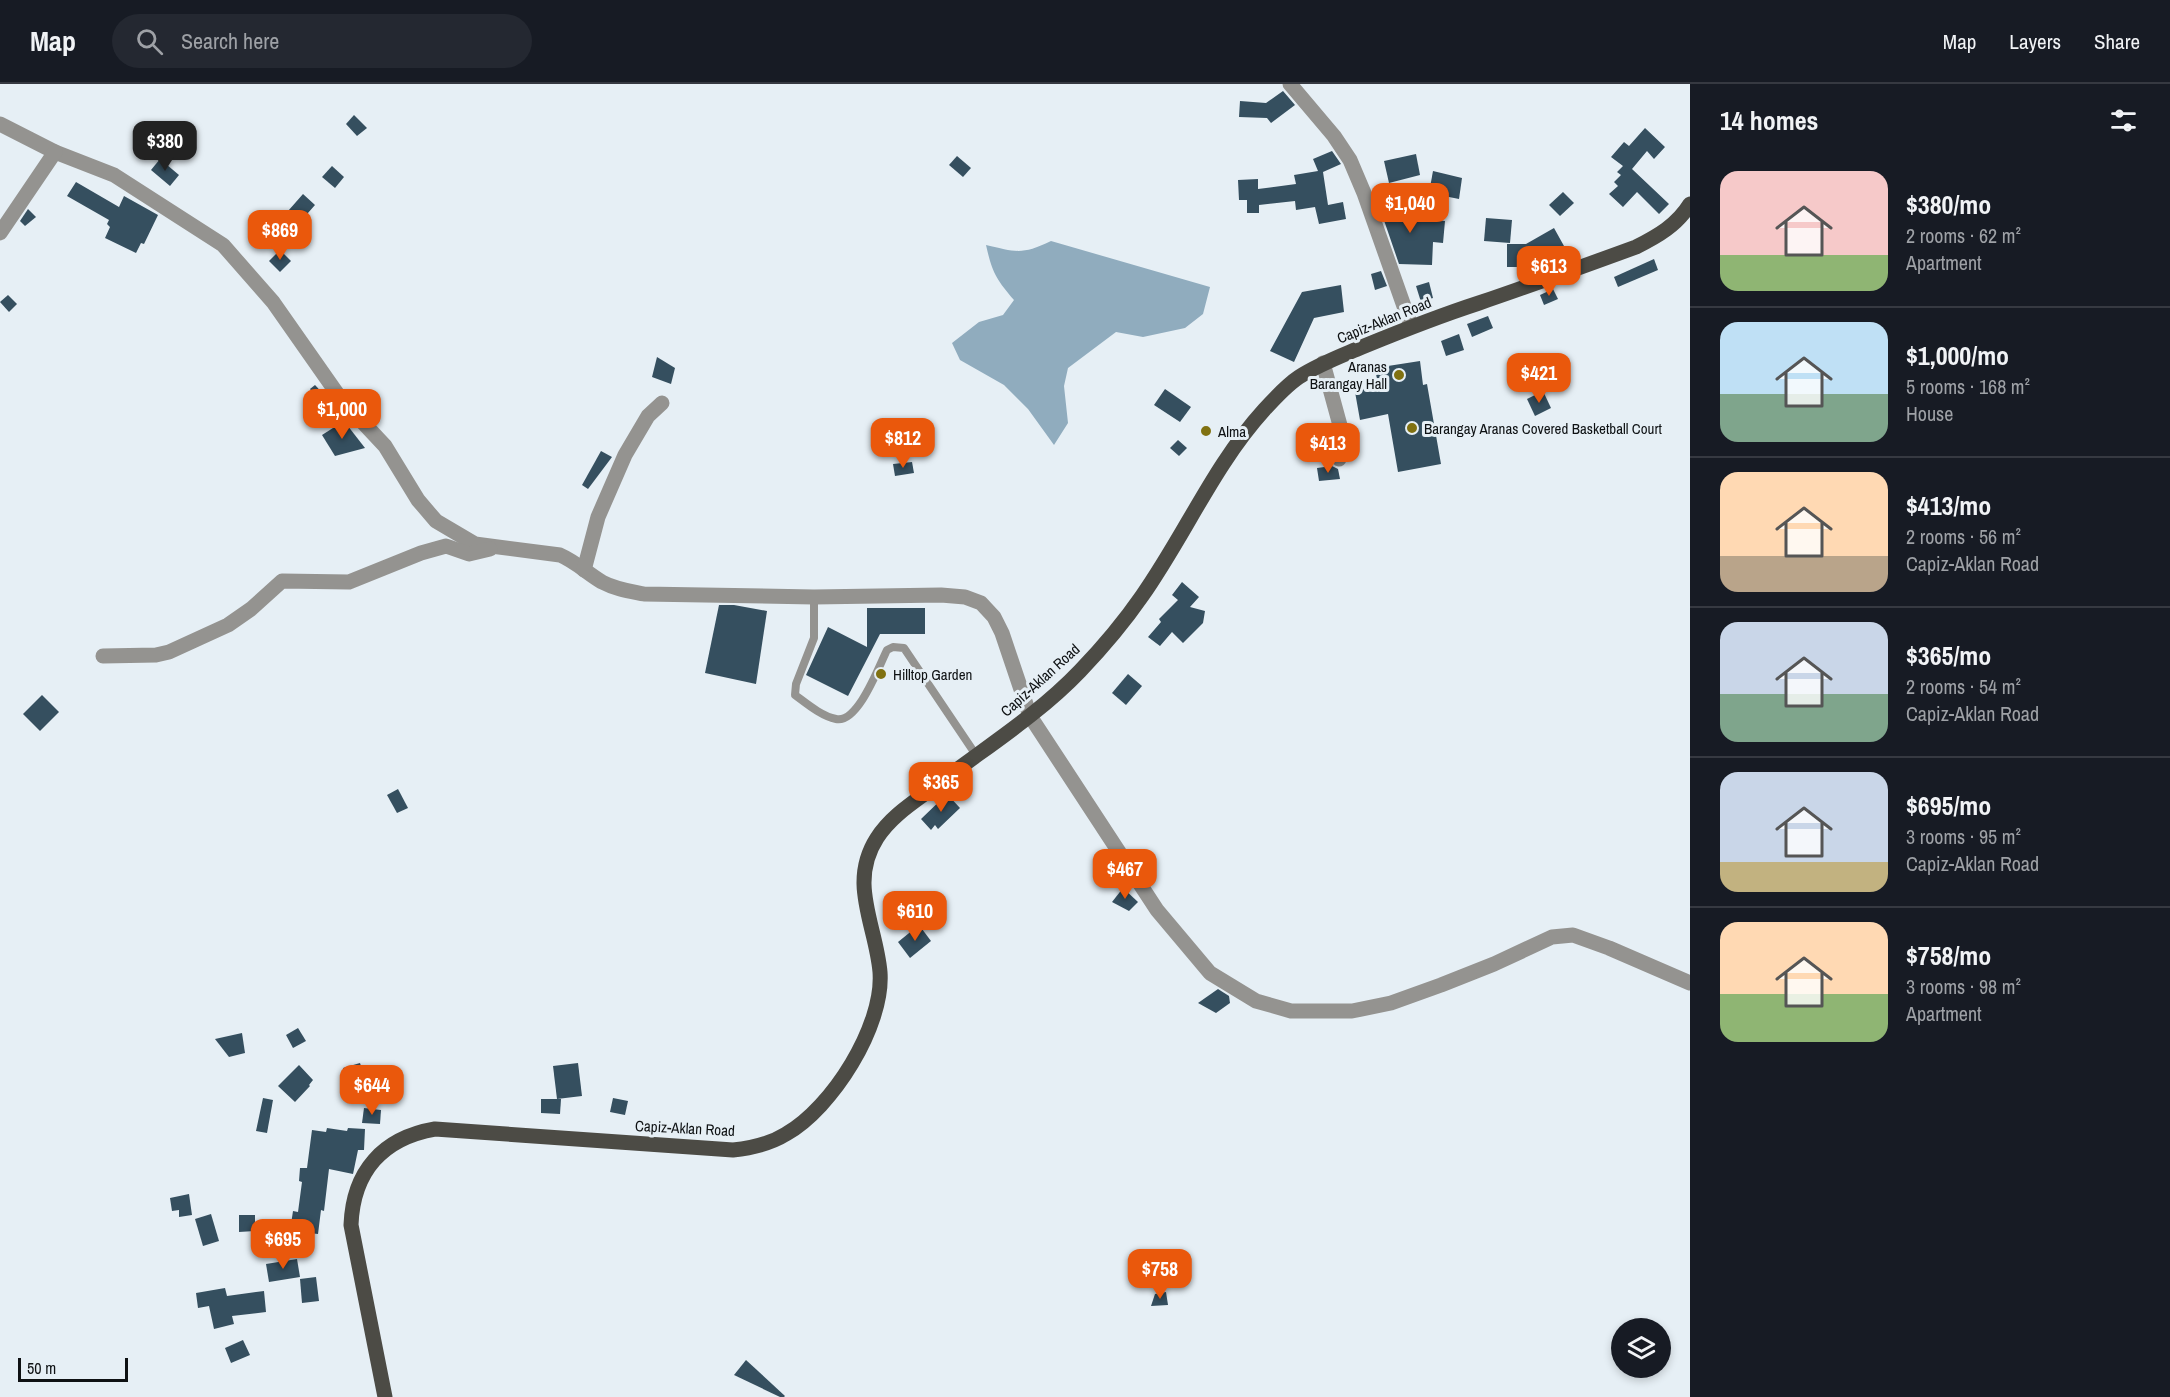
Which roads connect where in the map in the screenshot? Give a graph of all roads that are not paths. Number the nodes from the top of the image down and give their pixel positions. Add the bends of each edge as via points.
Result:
1 (1290, 84) edge
2 (0, 124) edge
3 (55, 152) junction
4 (1690, 204) edge
5 (0, 233) edge
6 (1411, 326) junction
7 (1323, 363) junction
8 (662, 403) dead end
9 (1340, 459) dead end
10 (496, 547) junction
11 (585, 570) junction
12 (814, 597) junction
13 (103, 656) dead end
14 (1030, 716) junction
15 (976, 754) junction
16 (1690, 983) edge
17 (385, 1397) edge

1 - 6 street via 1350,160
2 - 3 street
3 - 5 street
3 - 10 street via 114,176 223,245 273,302 341,399 385,446 417,500 436,521 475,544
4 - 6 main road, Capiz-Aklan Road via 1662,234 1636,248
6 - 7 main road, Capiz-Aklan Road
7 - 9 street via 1342,435
7 - 14 main road, Capiz-Aklan Road via 1297,378 1263,411 1224,463 1144,594 1111,638
8 - 11 street via 648,416 625,455 598,517
10 - 11 street via 560,555
10 - 13 street via 469,554 446,546 349,582 282,581 228,625 169,652
11 - 12 street via 621,590 644,594
12 - 14 street via 941,595 981,603 1002,633
12 - 15 lane via 814,638 795,695 837,719 846,718 864,698 887,650 904,648
14 - 15 main road, Capiz-Aklan Road
14 - 16 street via 1157,909 1210,973 1256,1001 1291,1011 1352,1011 1391,1003 1552,937 1573,935
15 - 17 main road, Capiz-Aklan Road via 890,822 873,845 863,888 880,972 877,1003 847,1072 799,1126 768,1143 733,1150 435,1129 406,1137 382,1152 357,1187 351,1225

